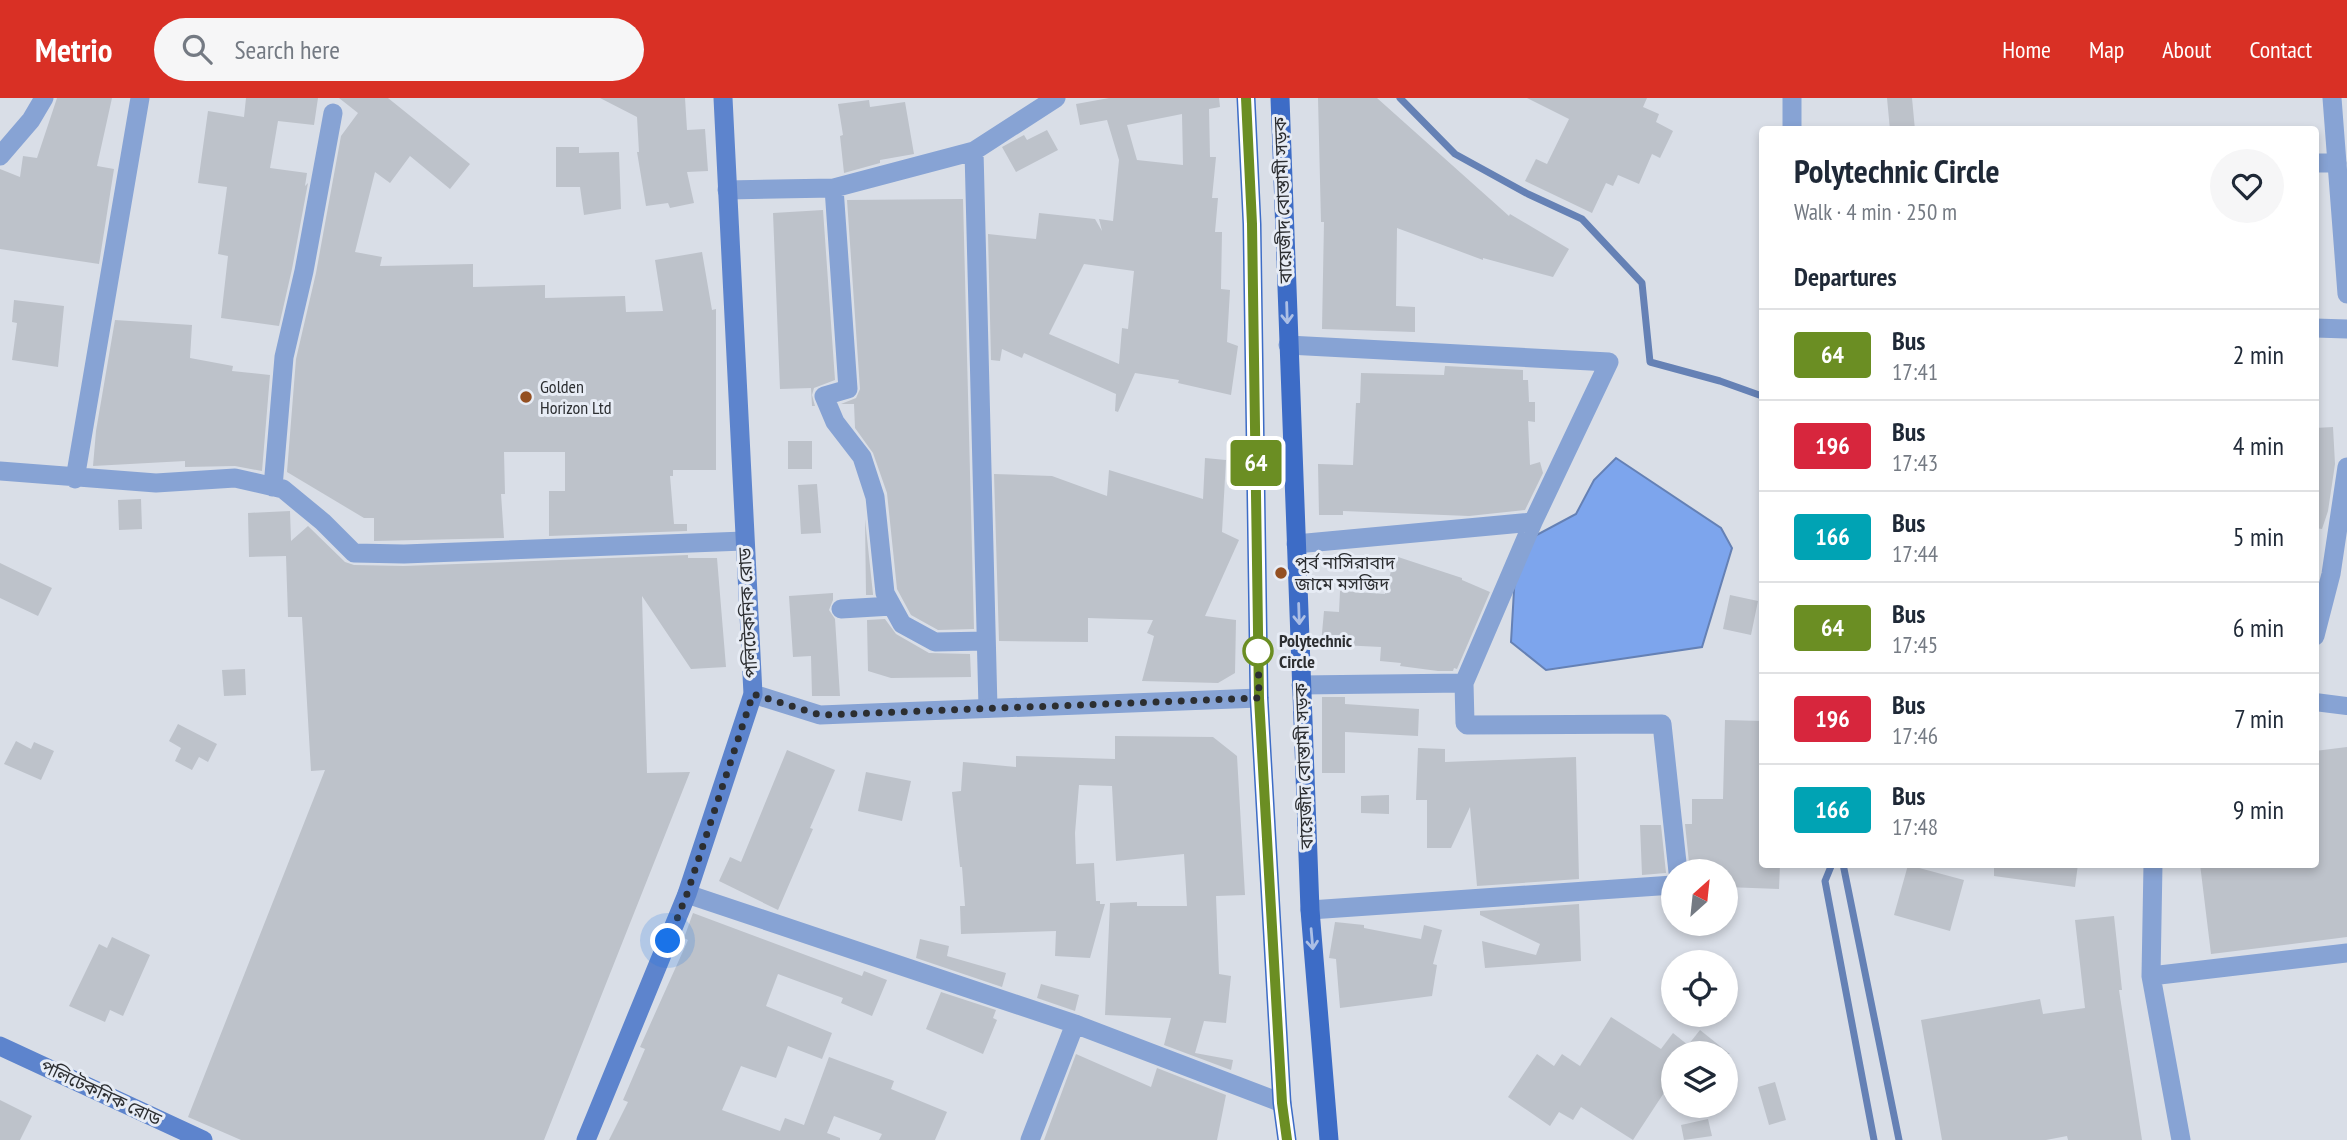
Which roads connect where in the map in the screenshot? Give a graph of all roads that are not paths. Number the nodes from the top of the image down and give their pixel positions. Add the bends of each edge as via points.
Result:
1 (44, 98) edge
2 (140, 98) edge
3 (723, 98) edge
4 (1056, 98) edge
5 (1246, 98) edge
6 (1280, 98) edge
7 (1792, 98) edge
8 (2332, 98) edge
9 (333, 113) dead end
10 (1793, 126) edge
11 (974, 151) junction
12 (0, 156) edge
13 (2319, 163) edge
14 (2337, 163) junction
15 (834, 188) junction
16 (727, 190) junction
17 (2347, 295) edge
18 (2319, 328) edge
19 (2347, 329) edge
20 (1288, 345) junction
21 (2347, 467) edge
22 (0, 471) edge
23 (75, 478) junction
24 (273, 487) junction
25 (1533, 522) junction
26 (744, 541) junction
27 (1296, 544) junction
28 (892, 606) junction
29 (841, 609) dead end
30 (2319, 620) edge
31 (986, 641) junction
32 (1464, 683) junction
33 (1301, 685) junction
34 (753, 694) junction
35 (1259, 698) junction
36 (2319, 702) edge
37 (2347, 706) edge
38 (988, 708) junction
39 (1677, 859) edge
40 (2153, 868) edge
41 (1661, 886) edge
42 (687, 894) junction
43 (1310, 910) junction
44 (2347, 953) edge
45 (2151, 976) junction
46 (1075, 1024) junction
47 (0, 1046) edge
48 (1282, 1103) junction
49 (203, 1140) edge
50 (586, 1140) edge
51 (1030, 1140) edge
52 (1287, 1140) edge
53 (1329, 1140) edge
54 (2180, 1140) edge

1 - 12 street
2 - 23 street
3 - 16 main road, পলিটেকনিক রোড
4 - 11 street
5 - 35 main road, বায়েজীদ বোস্তামী সড়ক
6 -> 20 main road, বায়েজীদ বোস্তামী সড়ক
7 - 10 street
8 - 14 street
9 - 24 street via 284,358
11 - 15 street
11 - 31 street
13 - 14 street
14 - 17 street
15 - 16 street
15 - 28 street via 848,389 824,396 835,422 862,457 871,483 885,593
16 - 26 main road, পলিটেকনিক রোড
18 - 19 street
20 - 25 street via 1609,362
20 - 27 main road, বায়েজীদ বোস্তামী সড়ক
21 - 30 street
22 - 23 street
23 - 24 street via 156,483 235,478
24 - 26 street via 283,489 354,553
25 - 27 street
25 - 32 street
26 - 34 main road, পলিটেকনিক রোড
27 -> 33 main road, বায়েজীদ বোস্তামী সড়ক
28 - 29 street
28 - 31 street via 902,624 934,642
31 - 38 street
32 - 33 street
32 - 39 street via 1467,725 1662,724
33 - 43 main road, বায়েজীদ বোস্তামী সড়ক
34 - 38 street via 820,715
34 - 42 main road, পলিটেকনিক রোড
35 - 38 street
35 - 48 main road, বায়েজীদ বোস্তামী সড়ক
36 - 37 street
40 - 45 street
41 - 43 street
42 - 46 street
42 - 50 main road, পলিটেকনিক রোড
43 -> 53 main road, বায়েজীদ বোস্তামী সড়ক
44 - 45 street
45 - 54 street
46 - 48 street
46 - 51 street
47 - 49 main road, পলিটেকনিক রোড
48 - 52 main road, বায়েজীদ বোস্তামী সড়ক

